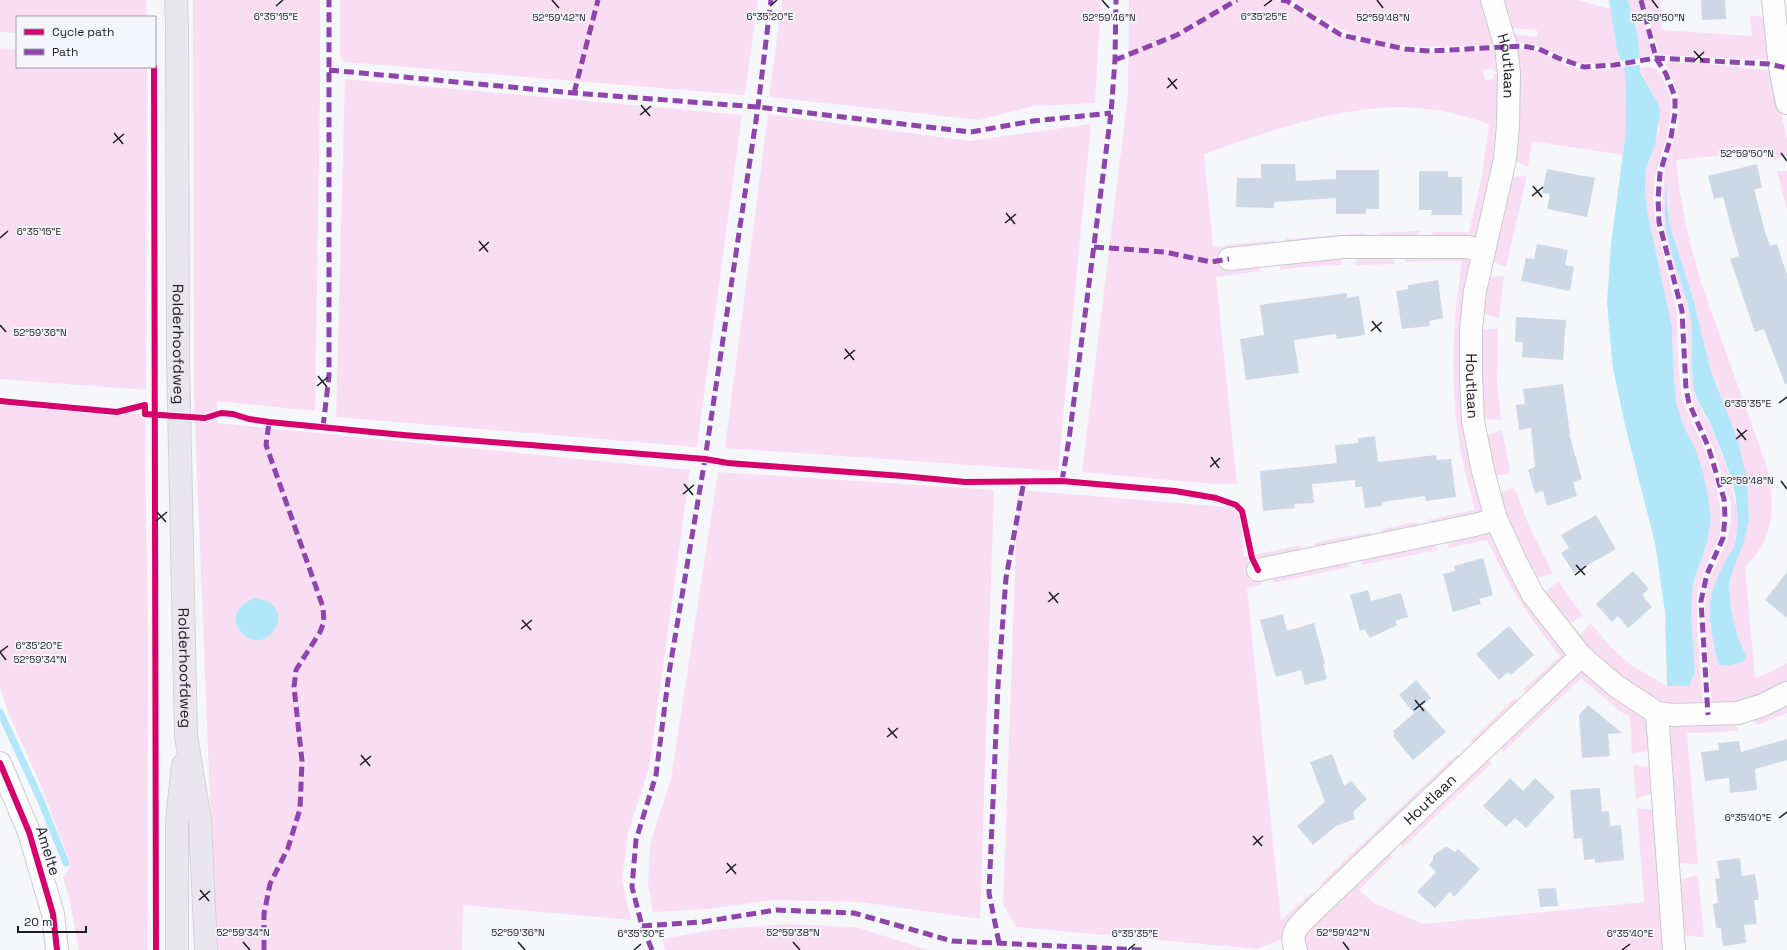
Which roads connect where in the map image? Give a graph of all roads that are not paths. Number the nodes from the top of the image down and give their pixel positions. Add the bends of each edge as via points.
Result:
1 (176, 0) edge
2 (1492, 0) edge
3 (1773, 0) edge
4 (1787, 103) edge
5 (1483, 252) junction
6 (1229, 259) dead end
7 (1496, 519) junction
8 (1258, 570) dead end
9 (1581, 656) junction
10 (1787, 693) edge
11 (1657, 713) junction
12 (186, 736) junction
13 (0, 763) edge
14 (57, 950) edge
15 (177, 950) edge
16 (206, 950) edge
17 (1296, 950) edge
18 (1674, 950) edge

1 - 12 main road, Rolderhoofdweg via 178,365
2 - 5 street, Houtlaan via 1506,47 1508,126 1505,158
3 - 4 street via 1780,67
5 - 6 street via 1468,247 1343,248
5 - 7 street, Houtlaan via 1471,329 1472,421
7 - 8 street
7 - 9 street, Houtlaan via 1533,596
9 - 11 street, Houtlaan via 1616,686
9 - 17 street, Houtlaan via 1316,908 1294,932 1293,942
10 - 11 street, Houtlaan via 1763,705 1738,713 1673,716
11 - 18 street
12 - 15 main road, Rolderhoofdweg via 177,822
12 - 16 main road, Rolderhoofdweg via 200,821
13 - 14 street, Amelte via 29,832 53,914

